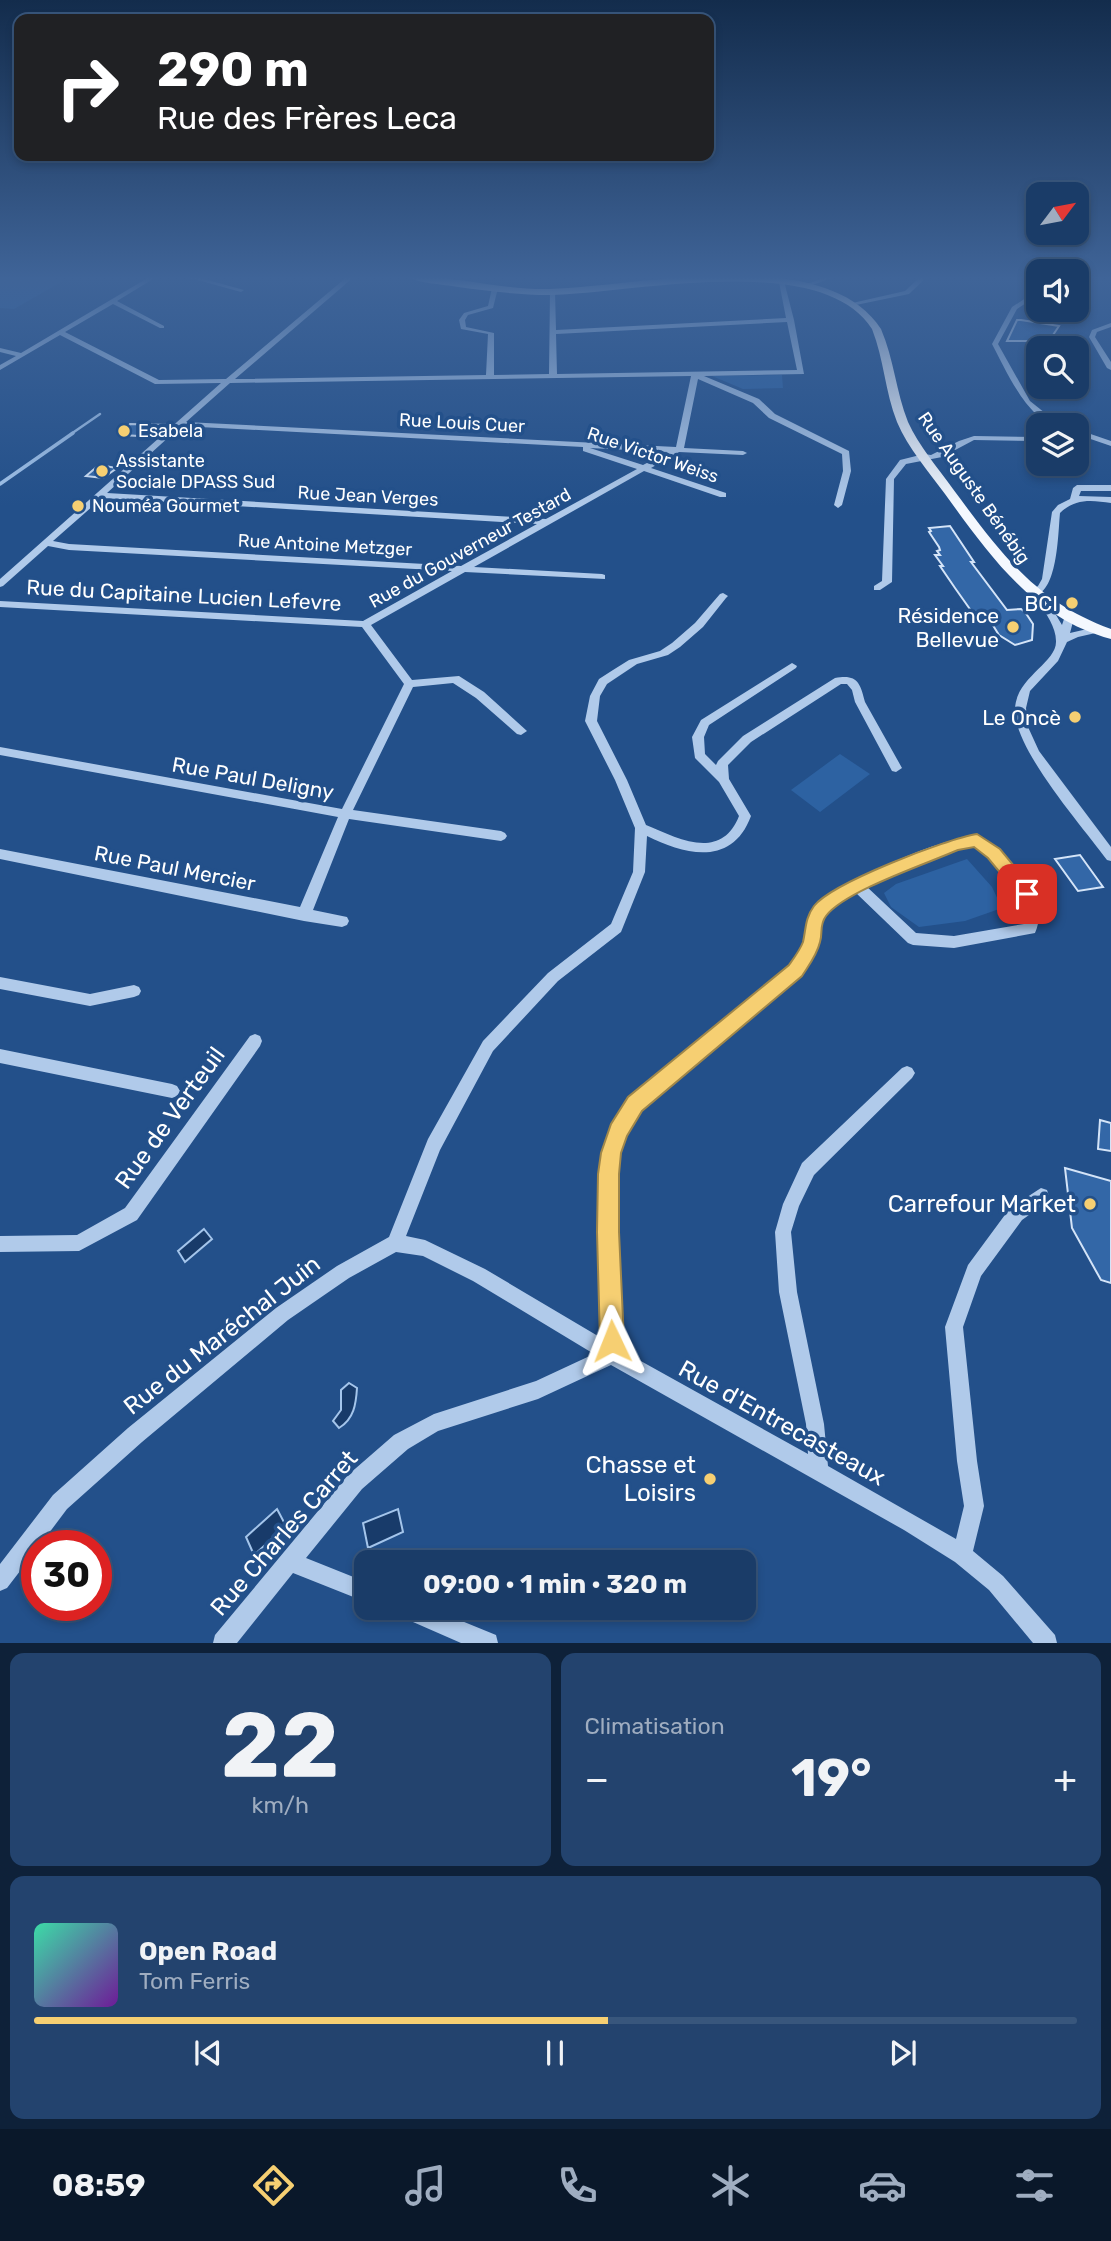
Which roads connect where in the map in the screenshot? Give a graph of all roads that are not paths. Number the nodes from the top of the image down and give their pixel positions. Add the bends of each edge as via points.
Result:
1 (12, 353) edge
2 (26, 353) edge
3 (99, 353) edge
4 (262, 353) edge
5 (491, 353) edge
6 (553, 353) edge
7 (797, 353) edge
8 (883, 353) edge
9 (999, 353) edge
10 (1102, 353) edge
11 (22, 355) junction
12 (0, 368) edge
13 (1111, 368) edge
14 (695, 374) junction
15 (552, 376) junction
16 (490, 377) junction
17 (227, 382) junction
18 (1041, 413) edge
19 (181, 424) junction
20 (1089, 436) edge
21 (1026, 439) edge
22 (573, 444) junction
23 (1111, 444) edge
24 (680, 448) junction
25 (743, 453) dead end
26 (925, 457) junction
27 (644, 469) junction
28 (1111, 488) edge
29 (102, 495) junction
30 (723, 495) dead end
31 (1074, 500) junction
32 (1111, 500) edge
33 (838, 505) dead end
34 (549, 522) junction
35 (46, 543) junction
36 (464, 568) junction
37 (1048, 575) junction
38 (601, 577) dead end
39 (1014, 579) junction
40 (0, 584) edge
41 (877, 588) dead end
42 (1032, 594) junction
43 (723, 596) dead end
44 (1044, 603) junction
45 (0, 604) edge
46 (1069, 618) junction
47 (365, 624) junction
48 (1104, 632) edge
49 (1061, 641) junction
50 (792, 666) dead end
51 (409, 684) junction
52 (521, 731) dead end
53 (0, 751) edge
54 (896, 768) dead end
55 (723, 779) junction
56 (345, 814) junction
57 (640, 828) junction
58 (501, 836) dead end
59 (0, 854) edge
60 (1111, 856) edge
61 (857, 886) junction
62 (304, 915) junction
63 (342, 921) dead end
64 (0, 983) edge
65 (134, 991) dead end
66 (255, 1041) dead end
67 (0, 1056) edge
68 (906, 1073) dead end
69 (172, 1091) dead end
70 (1041, 1196) dead end
71 (395, 1243) junction
72 (0, 1244) edge
73 (612, 1355) junction
74 (819, 1472) junction
75 (962, 1555) junction
76 (291, 1562) junction
77 (0, 1581) edge
78 (354, 1587) edge
79 (433, 1620) edge
80 (223, 1643) edge
81 (488, 1643) edge
82 (1047, 1643) edge

1 - 11 street
2 - 11 street
3 - 17 street via 158,382
4 - 17 street
5 - 16 street
6 - 15 street
7 - 14 street via 801,372
8 - 26 main road, Rue Auguste Bénébig via 899,415
9 - 18 street via 1027,402
10 - 13 street
11 - 12 street
14 - 15 street
14 - 24 street
14 - 33 street via 756,401 772,416 846,453 847,471
15 - 16 street
16 - 17 street
17 - 19 street
19 - 22 street, Rue Louis Cuer
19 - 29 street
20 - 23 street
21 - 26 street via 965,439 941,455
22 - 24 street, Rue Louis Cuer
22 - 27 street, Rue Victor Weiss
24 - 25 street, Rue Louis Cuer
24 - 27 street, Rue du Gouverneur Testard
26 - 39 main road, Rue Auguste Bénébig
26 - 41 street via 903,462 890,479 887,582
27 - 30 street, Rue Victor Weiss
27 - 34 street, Rue du Gouverneur Testard
28 - 31 street via 1077,488
29 - 34 street, Rue Jean Verges
29 - 35 street
31 - 32 street
31 - 37 street via 1056,512
34 - 36 street, Rue du Gouverneur Testard
35 - 36 street, Rue Antoine Metzger
35 - 40 street
36 - 38 street, Rue Antoine Metzger
36 - 47 street, Rue du Gouverneur Testard
37 - 39 street via 1039,583
37 - 42 street
39 - 42 main road, Rue Auguste Bénébig
42 - 44 main road, Rue Auguste Bénébig
43 - 57 street via 676,645 633,662 603,682 594,696 591,721
44 - 46 main road, Rue Auguste Bénébig
44 - 49 street
45 - 47 street, Rue du Capitaine Lucien Lefevre
46 - 48 main road, Rue Auguste Bénébig
46 - 49 street
47 - 51 street, Rue du Gouverneur Testard
48 - 49 street via 1075,634
49 - 60 street via 1055,658 1028,685 1021,701 1023,734
50 - 55 street via 705,723 698,737 699,755
51 - 52 street via 455,679
51 - 56 street
53 - 56 street, Rue Paul Deligny
54 - 55 street via 850,680 839,681 736,749 722,764
55 - 57 street via 746,816 742,827 719,845 691,848
56 - 58 street, Rue Paul Deligny
56 - 62 street
57 - 71 street via 639,872 616,928 553,977 488,1046 434,1144
59 - 62 street, Rue Paul Mercier
61 - 61 street via 955,844 977,840 994,853 1027,894 1033,922 1030,929 954,942 913,939
61 - 73 street via 820,911 812,926 809,949 795,971 635,1104 618,1132 611,1153 607,1213
62 - 63 street, Rue Paul Mercier
64 - 65 street via 90,1000
66 - 72 street, Rue de Verteuil via 131,1213 79,1243
67 - 69 street
68 - 74 street via 808,1169 783,1232 788,1292 815,1424
70 - 75 street via 1016,1214 974,1271 954,1327 974,1506
71 - 73 street, Rue d'Entrecasteaux via 425,1248 468,1269
71 - 77 street, Rue du Maréchal Juin via 282,1314 135,1434 60,1502
73 - 74 street, Rue d'Entrecasteaux
73 - 76 street, Rue Charles Carret via 538,1390 434,1423 401,1441 355,1482
74 - 75 street, Rue d'Entrecasteaux
75 - 82 street, Rue d'Entrecasteaux via 996,1583
76 - 78 street
76 - 80 street, Rue Charles Carret
79 - 81 street

